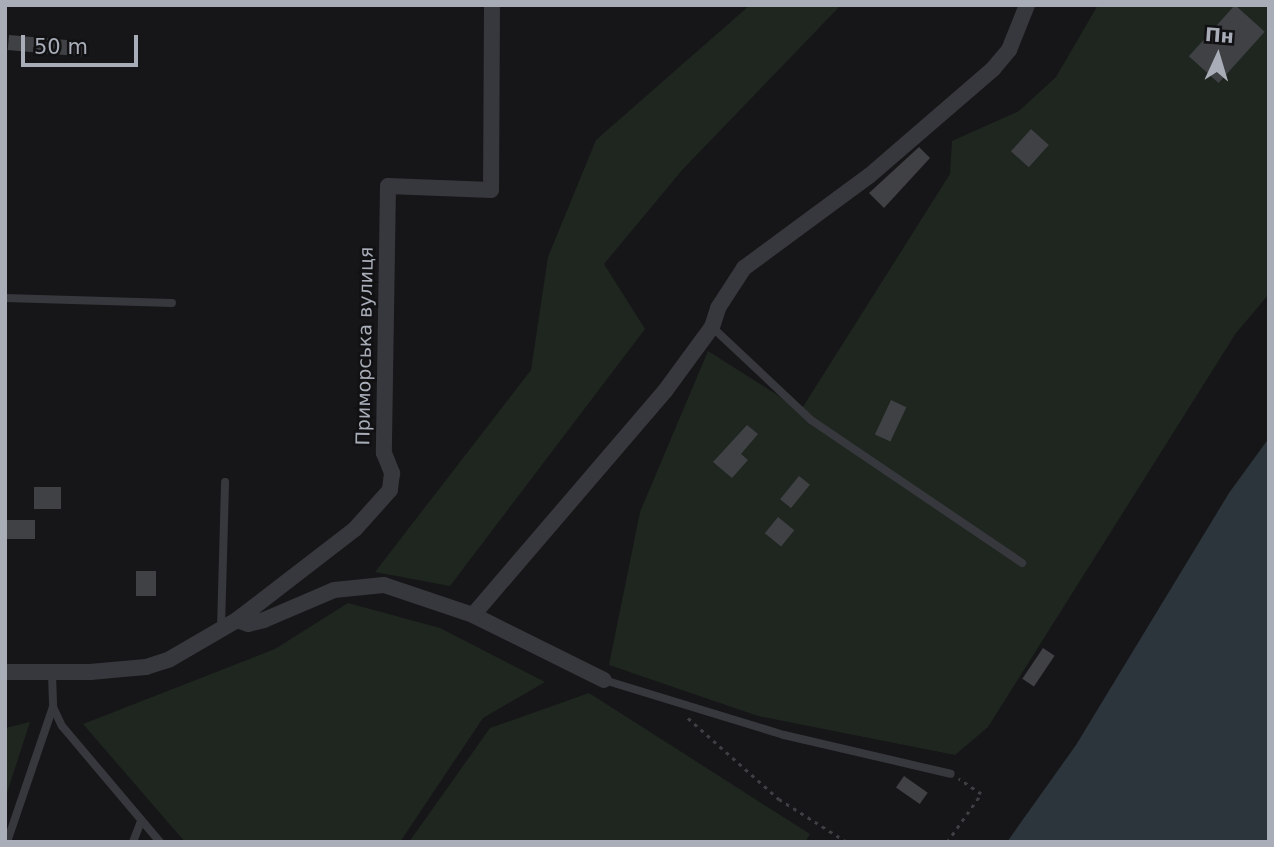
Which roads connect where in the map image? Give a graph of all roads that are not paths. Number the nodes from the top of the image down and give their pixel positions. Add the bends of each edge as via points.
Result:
1 (492, 5) edge
2 (1027, 5) edge
3 (5, 298) edge
4 (172, 303) dead end
5 (712, 327) junction
6 (225, 482) dead end
7 (1022, 563) dead end
8 (473, 615) junction
9 (237, 620) junction
10 (221, 628) junction
11 (5, 672) edge
12 (52, 674) junction
13 (604, 680) joint
14 (53, 707) junction
15 (951, 774) road end
16 (141, 821) junction
17 (6, 842) edge
18 (133, 842) edge
19 (160, 842) edge

1 - 9 street, Приморська вулиця via 491,190 388,186 384,453 392,472 390,490 355,529
2 - 5 street via 1009,50 993,69 831,206 755,256 726,294
3 - 4 lane
5 - 7 lane via 811,420
5 - 8 street via 665,391
6 - 10 lane
8 - 9 street via 384,585 334,590 248,624
8 - 13 street
9 - 10 street
10 - 12 street via 170,659 146,667
11 - 12 street
12 - 14 lane
13 - 15 lane via 784,735
14 - 16 lane via 62,726
14 - 17 lane
16 - 18 lane
16 - 19 lane

